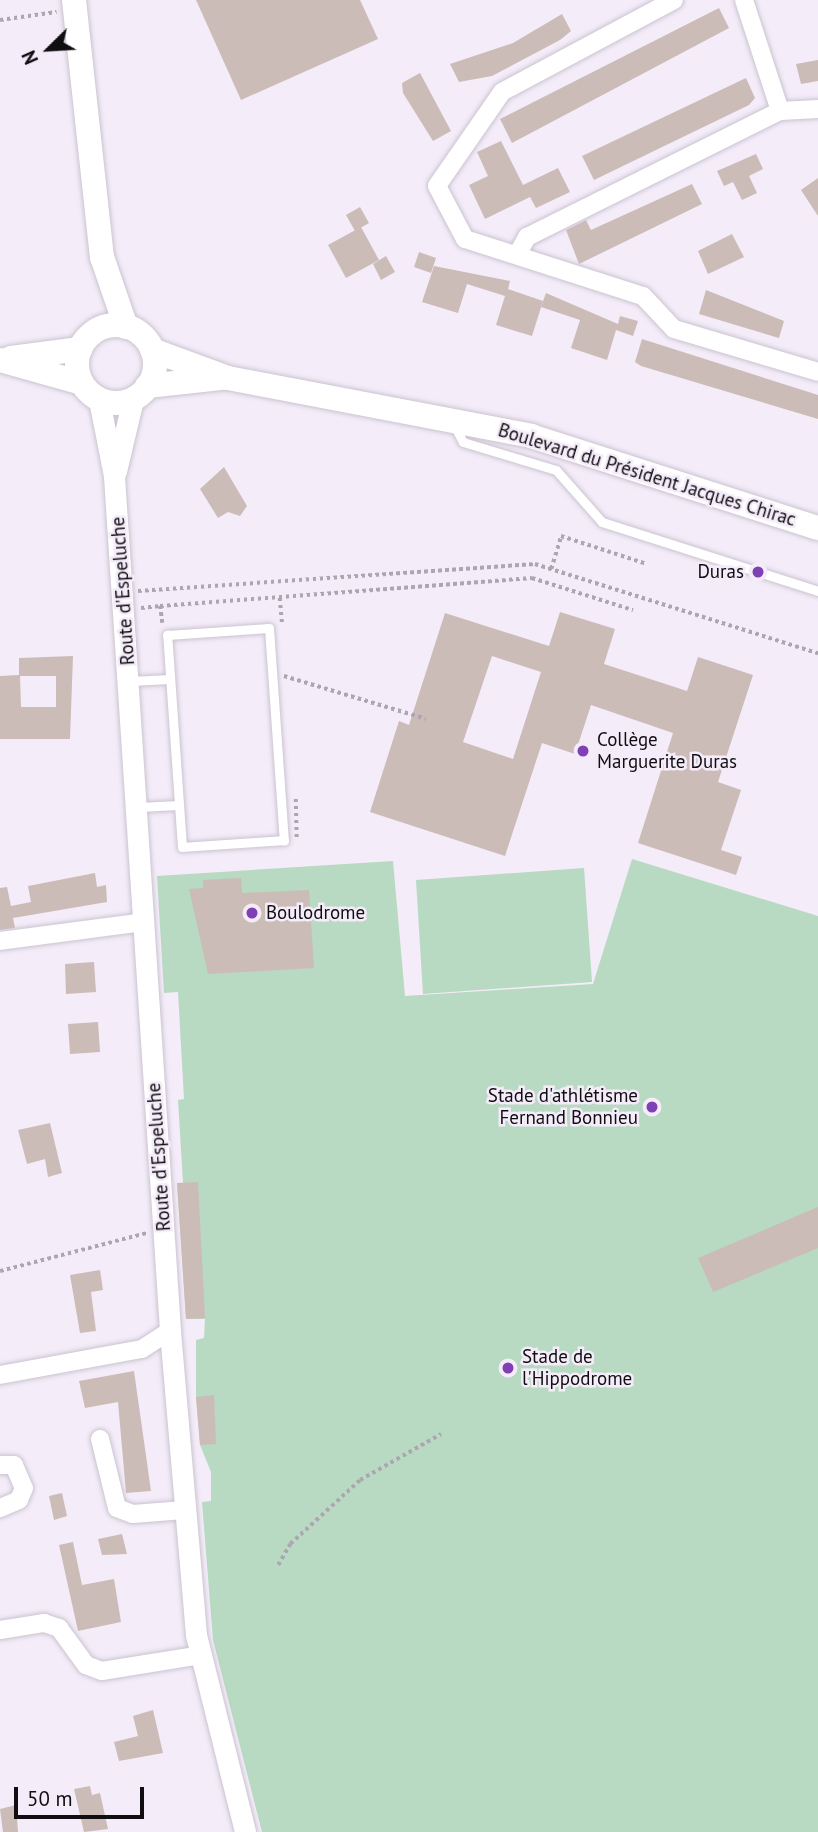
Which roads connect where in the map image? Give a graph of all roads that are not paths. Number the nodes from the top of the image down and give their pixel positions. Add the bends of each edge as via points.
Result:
1 (674, 0) edge
2 (744, 0) edge
3 (75, 5) edge
4 (818, 109) edge
5 (780, 111) junction
6 (517, 255) junction
7 (102, 257) junction
8 (126, 327) junction
9 (96, 330) junction
10 (80, 349) junction
11 (152, 350) junction
12 (0, 359) edge
13 (818, 372) edge
14 (228, 377) junction
15 (90, 391) junction
16 (140, 393) junction
17 (449, 418) junction
18 (114, 476) junction
19 (818, 528) edge
20 (818, 590) edge
21 (170, 680) junction
22 (130, 681) junction
23 (179, 805) junction
24 (138, 807) junction
25 (144, 922) junction
26 (0, 941) edge
27 (170, 1331) junction
28 (0, 1375) edge
29 (100, 1439) dead end
30 (0, 1465) edge
31 (0, 1508) edge
32 (184, 1510) junction
33 (0, 1630) edge
34 (201, 1654) junction
35 (245, 1832) edge

1 - 6 street via 502,92 437,186 465,239
2 - 5 street
3 - 7 main road
4 - 5 street
5 - 6 street via 527,237
6 - 13 street via 643,296 674,329
7 - 8 main road
7 - 9 main road
8 - 9 main road
8 - 11 main road
9 - 10 main road
10 - 12 main road
10 - 15 main road
11 - 14 main road, Boulevard du Président Jacques Chirac
11 - 16 main road
12 - 15 main road
14 - 16 main road, Boulevard du Président Jacques Chirac
14 - 17 main road, Boulevard du Président Jacques Chirac
15 - 16 main road
15 - 18 street, Route d'Espeluche
16 - 18 street, Route d'Espeluche
17 - 19 main road, Boulevard du Président Jacques Chirac via 531,436
17 - 20 lane via 463,442 556,470 601,522
18 - 22 street, Route d'Espeluche
21 - 22 lane
21 - 23 lane
21 - 23 lane via 167,635 269,628 284,840 182,847
22 - 24 street, Route d'Espeluche
23 - 24 lane
24 - 25 street, Route d'Espeluche
25 - 26 street
25 - 27 street, Route d'Espeluche
27 - 28 street via 142,1349
27 - 32 street, Route d'Espeluche
29 - 32 street via 117,1508 133,1514
30 - 31 street via 14,1465 24,1488 19,1500
32 - 34 street, Route d'Espeluche
33 - 34 street via 51,1625 86,1665 102,1671
34 - 35 street, Route d'Espeluche

